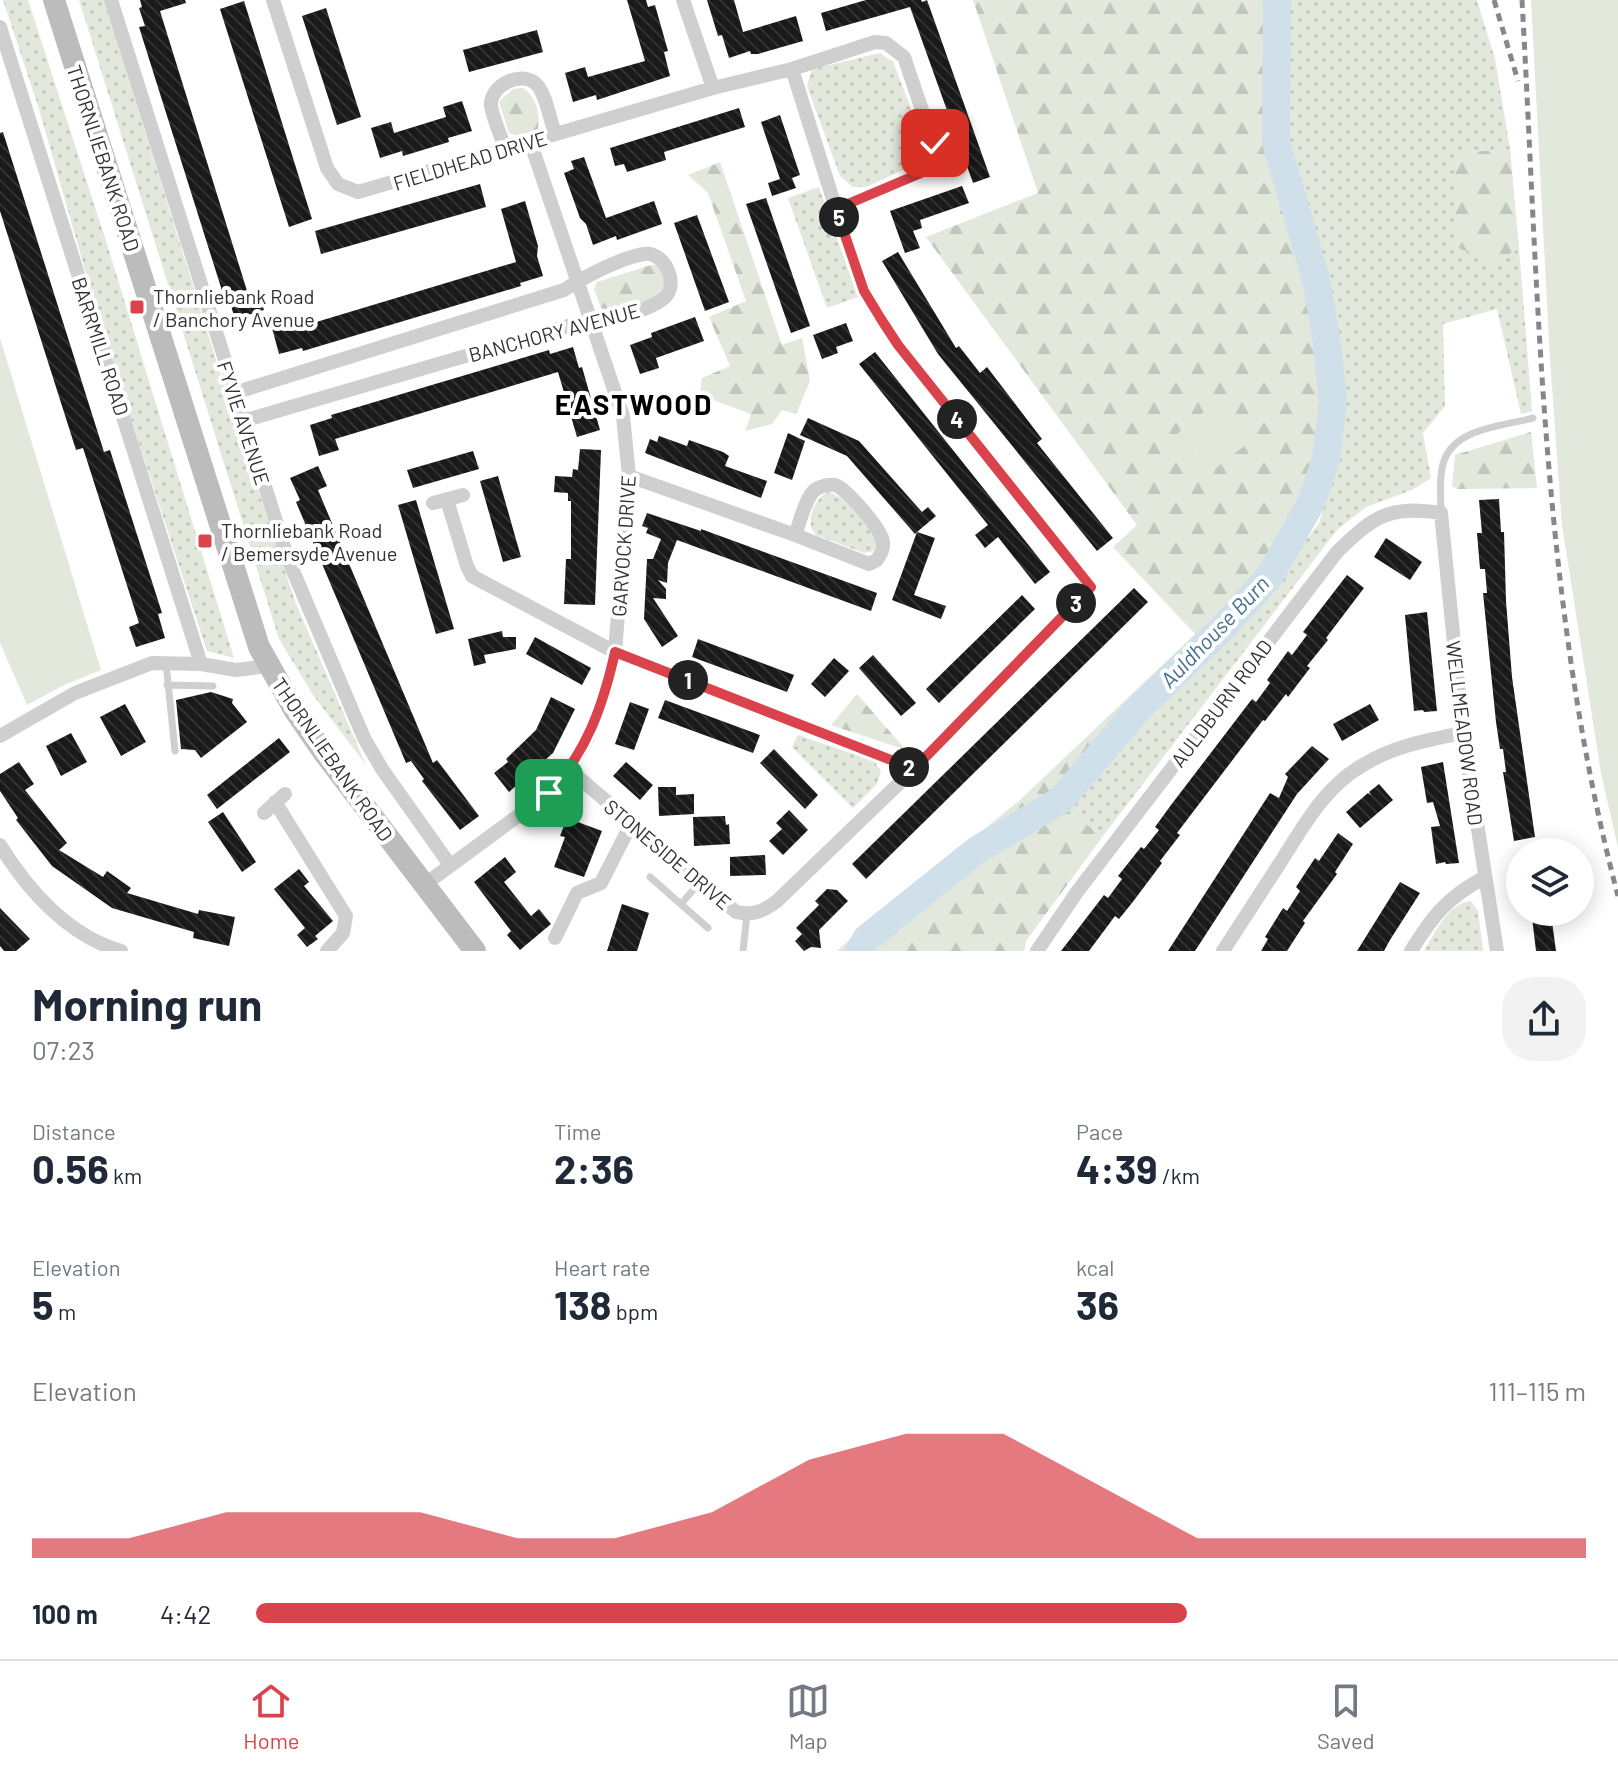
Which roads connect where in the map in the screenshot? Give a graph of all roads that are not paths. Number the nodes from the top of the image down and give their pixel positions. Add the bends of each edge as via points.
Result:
1 (54, 0) edge
2 (111, 0) edge
3 (273, 0) edge
4 (683, 0) edge
5 (0, 27) edge
6 (792, 69) junction
7 (713, 88) junction
8 (555, 134) junction
9 (530, 141) junction
10 (505, 149) junction
11 (836, 209) junction
12 (578, 282) junction
13 (593, 322) junction
14 (234, 393) junction
15 (1533, 418) dead end
16 (243, 421) junction
17 (629, 476) junction
18 (463, 495) dead end
19 (1441, 513) junction
20 (795, 535) junction
21 (615, 652) junction
22 (166, 663) junction
23 (201, 664) junction
24 (269, 666) junction
25 (167, 685) junction
26 (213, 686) dead end
27 (1463, 733) junction
28 (0, 736) edge
29 (175, 751) dead end
30 (914, 769) junction
31 (570, 770) junction
32 (264, 813) dead end
33 (631, 824) junction
34 (0, 845) edge
35 (450, 865) junction
36 (650, 877) dead end
37 (1485, 877) junction
38 (700, 882) junction
39 (424, 885) junction
40 (681, 904) junction
41 (747, 914) junction
42 (708, 928) dead end
43 (555, 938) dead end
44 (121, 951) edge
45 (327, 951) edge
46 (475, 951) edge
47 (743, 951) edge
48 (1037, 951) edge
49 (1223, 951) edge
50 (1411, 951) edge
51 (1497, 951) edge

1 - 24 main road, THORNLIEBANK ROAD
2 - 14 street, FYVIE AVENUE
3 - 10 street, FIELDHEAD DRIVE via 327,168 338,184 358,192
4 - 7 street
5 - 23 street, BARRMILL ROAD
6 - 7 street, FIELDHEAD DRIVE
6 - 11 street, STONESIDE DRIVE
6 - 11 street, FIELDHEAD DRIVE via 886,43 904,57 935,143 932,165 921,173
7 - 8 street, FIELDHEAD DRIVE
8 - 9 street, FIELDHEAD DRIVE
8 - 10 street via 539,87 512,79 492,94
9 - 10 street, FIELDHEAD DRIVE
9 - 12 street, GARVOCK DRIVE
11 - 30 street, STONESIDE DRIVE via 864,291 898,345 1091,587
12 - 13 street, GARVOCK DRIVE
12 - 13 street, BANCHORY AVENUE via 645,254 665,264 671,287 667,296
12 - 14 street, BANCHORY AVENUE
13 - 16 street, BANCHORY AVENUE
13 - 17 street, GARVOCK DRIVE via 623,416
14 - 16 street, FYVIE AVENUE
15 - 19 lane via 1463,436 1448,448
16 - 35 street, FYVIE AVENUE via 288,559 364,738
17 - 20 street
17 - 21 street, GARVOCK DRIVE
18 - 21 street via 440,501 472,576
19 - 27 street, WELLMEADOW ROAD
19 - 48 street, AULDBURN ROAD via 1398,510 1379,517 1337,552
20 - 20 street via 812,493 835,485 873,523 884,543 877,560 869,564
21 - 30 street
21 - 31 street, GARVOCK DRIVE via 588,738
22 - 23 street
22 - 25 lane
22 - 28 street via 152,663 87,688
23 - 24 street via 236,670
24 - 39 main road, THORNLIEBANK ROAD via 309,731
25 - 26 lane
25 - 29 lane
27 - 37 street, WELLMEADOW ROAD
27 - 49 street via 1385,753 1332,790 1310,815
30 - 41 street, STONESIDE DRIVE via 777,901
31 - 33 street, STONESIDE DRIVE
31 - 35 street, GARVOCK DRIVE via 549,793
32 - 45 street via 280,798 346,916 343,933
33 - 38 street, STONESIDE DRIVE
33 - 43 street via 601,883 577,893
34 - 44 street via 63,920
35 - 39 street, GARVOCK DRIVE
36 - 40 lane
37 - 50 street via 1441,906
37 - 51 street, WELLMEADOW ROAD
38 - 40 lane
38 - 41 street, STONESIDE DRIVE via 736,912
39 - 46 main road, THORNLIEBANK ROAD
40 - 42 lane
41 - 47 lane

